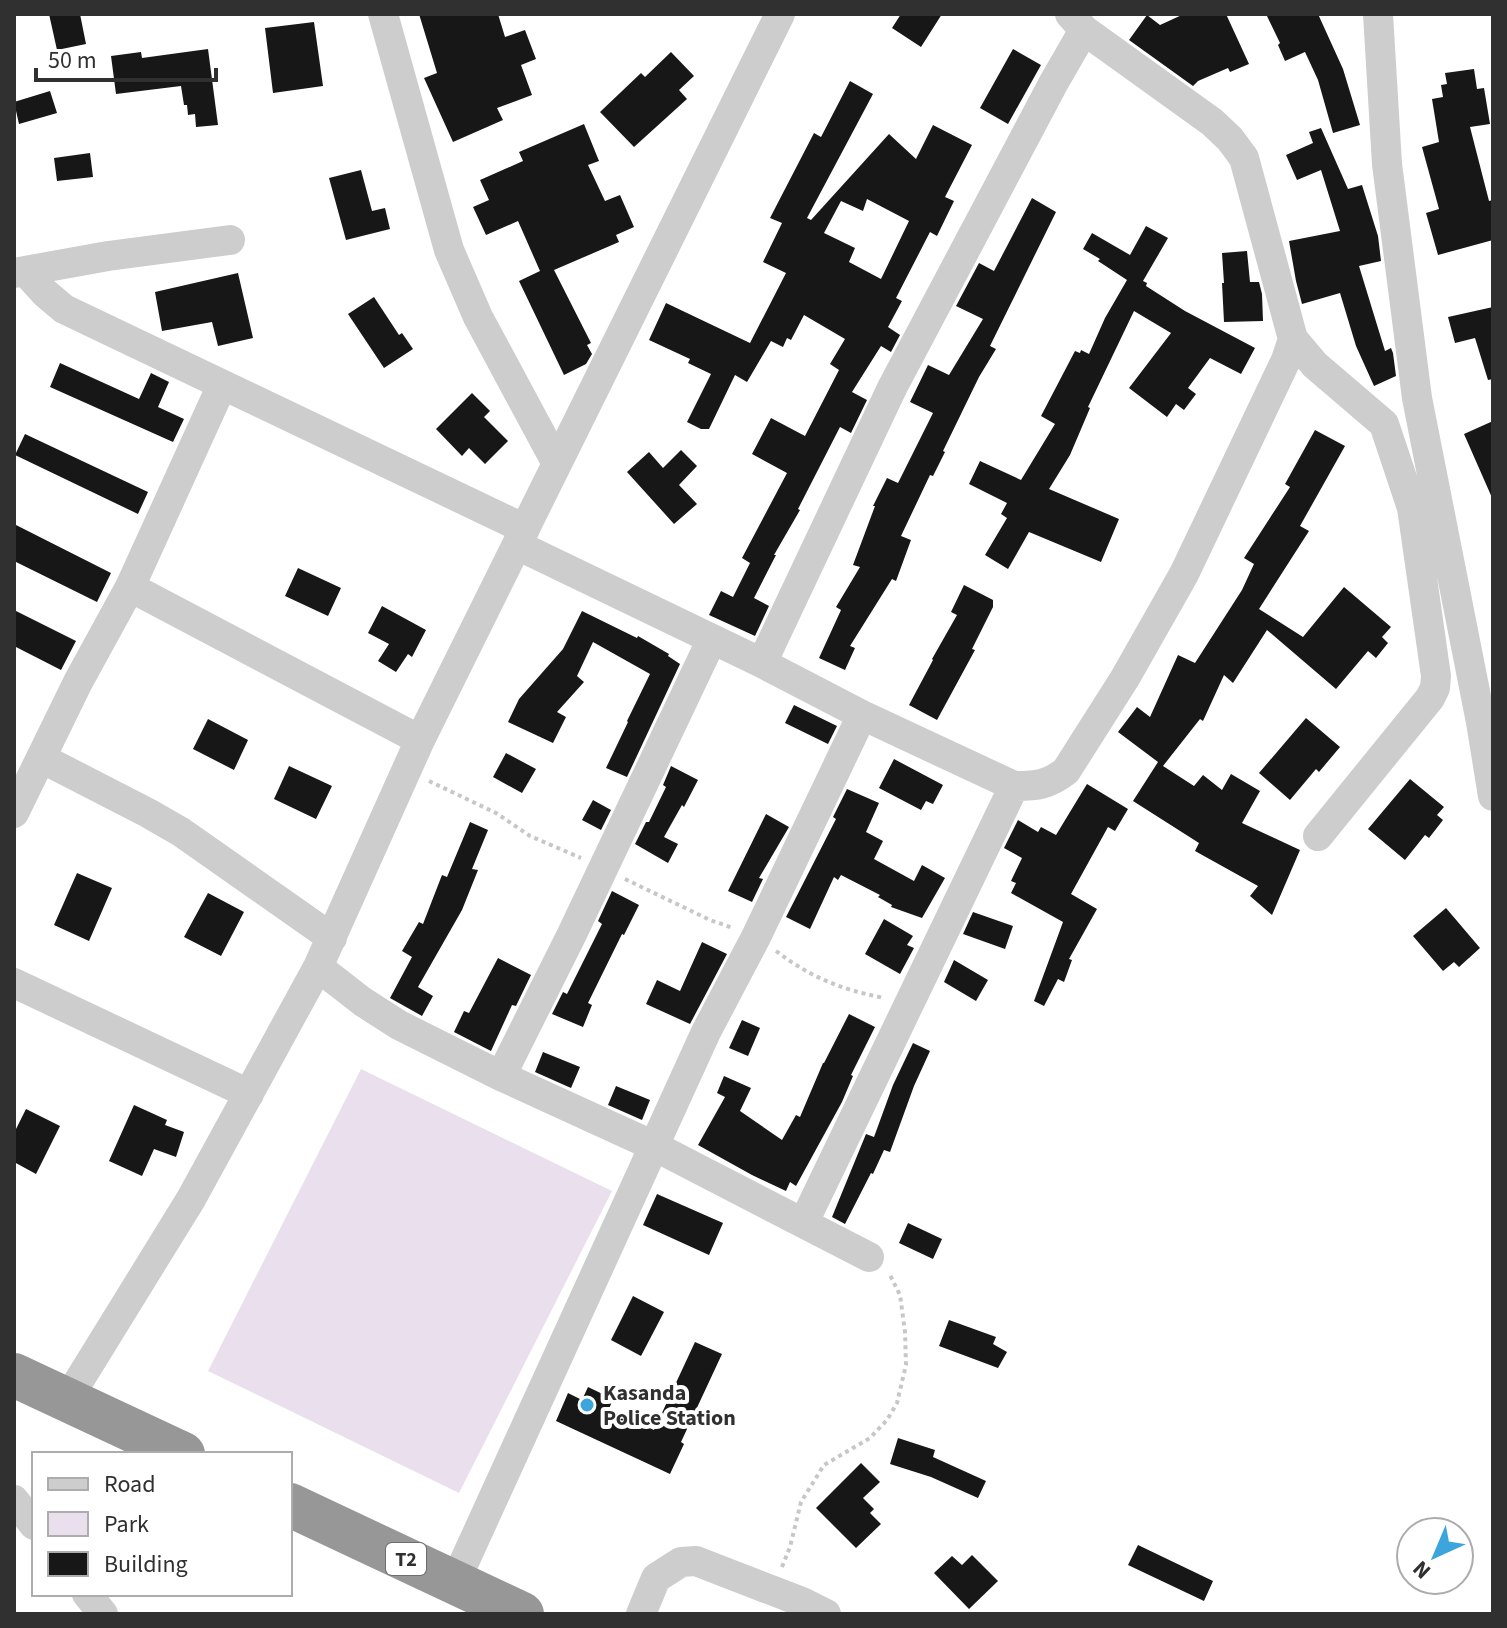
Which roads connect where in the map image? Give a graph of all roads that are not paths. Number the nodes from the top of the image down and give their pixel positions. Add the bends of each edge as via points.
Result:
1 (383, 14) edge
2 (780, 14) edge
3 (1378, 14) edge
4 (1077, 22) edge
5 (230, 240) dead end
6 (20, 272) edge
7 (1293, 339) junction
8 (222, 385) junction
9 (556, 462) junction
10 (521, 537) junction
11 (130, 587) junction
12 (712, 639) junction
13 (762, 663) junction
14 (862, 715) junction
15 (420, 740) junction
16 (41, 758) junction
17 (1014, 786) junction
18 (1493, 796) edge
19 (14, 813) edge
20 (1318, 836) dead end
21 (332, 938) junction
22 (318, 967) junction
23 (14, 983) edge
24 (501, 1076) junction
25 (249, 1094) junction
26 (654, 1146) junction
27 (804, 1222) junction
28 (869, 1257) road end
29 (14, 1375) edge
30 (67, 1400) junction
31 (179, 1452) edge
32 (14, 1500) edge
33 (292, 1506) edge
34 (32, 1522) edge
35 (455, 1582) junction
36 (89, 1596) edge
37 (103, 1614) edge
38 (522, 1614) edge
39 (641, 1614) edge
40 (826, 1614) edge

1 - 9 street via 449,250 478,317
2 - 9 street
3 - 18 street via 1387,164 1417,398
4 - 7 street via 1212,122 1244,158
4 - 13 street via 1054,82 892,388
5 - 6 street
6 - 8 street via 64,309
7 - 17 street via 1191,560 1125,678 1066,771 1053,781
7 - 20 street via 1384,424 1412,508 1436,676 1430,698
8 - 10 street
8 - 11 street
9 - 10 street
10 - 12 street
10 - 15 street
11 - 15 street
11 - 16 street
12 - 13 street
12 - 24 street
13 - 14 street
14 - 17 street
14 - 26 street
15 - 21 street
16 - 19 street
16 - 21 street via 181,832
17 - 27 street
21 - 22 street
22 - 24 street via 399,1025
22 - 25 street
23 - 25 street
24 - 26 street
25 - 30 street
26 - 27 street
26 - 35 street
27 - 28 street
29 - 30 highway
30 - 31 highway
32 - 34 street
33 - 35 highway, T2
35 - 38 highway, T2
36 - 37 street
39 - 40 street via 656,1578 681,1562 696,1561

